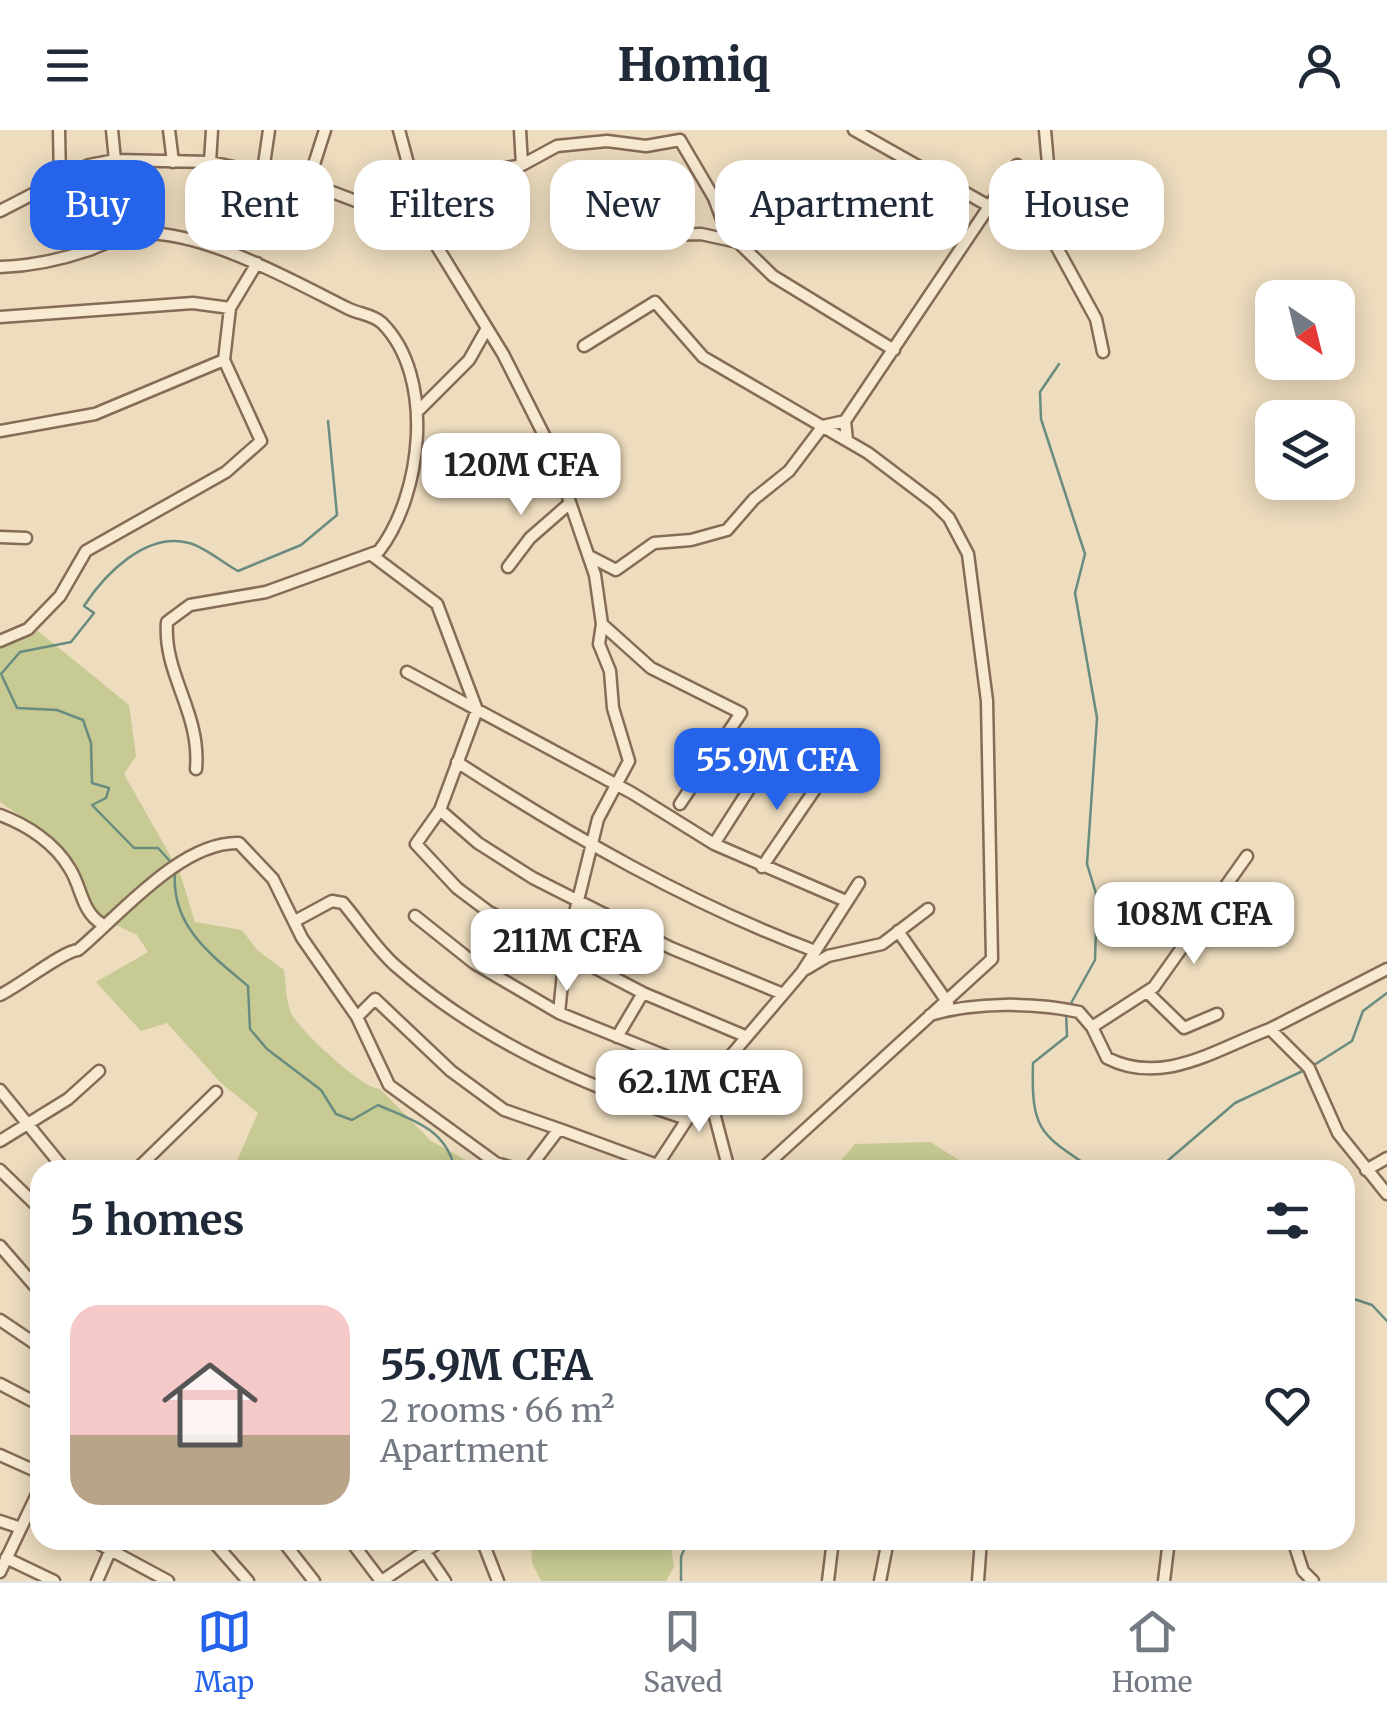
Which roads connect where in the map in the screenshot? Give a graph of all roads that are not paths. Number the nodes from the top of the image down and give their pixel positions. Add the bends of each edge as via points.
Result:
1 (58, 130) edge
2 (112, 130) edge
3 (169, 130) edge
4 (212, 130) edge
5 (269, 130) edge
6 (325, 130) edge
7 (399, 130) edge
8 (520, 130) edge
9 (854, 130) edge
10 (1044, 130) edge
11 (59, 160) edge
12 (115, 160) edge
13 (210, 160) edge
14 (265, 160) edge
15 (316, 160) edge
16 (408, 160) edge
17 (522, 160) edge
18 (530, 161) edge
19 (165, 162) edge
20 (173, 162) junction
21 (185, 162) edge
22 (30, 196) edge
23 (715, 201) edge
24 (989, 206) joint
25 (0, 211) edge
26 (438, 250) edge
27 (743, 250) edge
28 (257, 263) junction
29 (0, 267) edge
30 (230, 308) junction
31 (0, 317) edge
32 (486, 330) junction
33 (584, 346) dead end
34 (894, 350) junction
35 (1102, 352) dead end
36 (224, 360) junction
37 (417, 412) junction
38 (845, 422) junction
39 (823, 426) junction
40 (0, 431) edge
41 (847, 440) junction
42 (570, 503) junction
43 (0, 537) edge
44 (26, 538) dead end
45 (373, 556) junction
46 (588, 556) junction
47 (508, 567) dead end
48 (602, 624) junction
49 (0, 641) edge
50 (408, 672) dead end
51 (477, 710) junction
52 (769, 758) dead end
53 (457, 762) junction
54 (196, 769) dead end
55 (822, 779) dead end
56 (615, 785) junction
57 (680, 804) dead end
58 (440, 810) junction
59 (1, 818) edge
60 (593, 844) junction
61 (714, 844) junction
62 (1246, 856) dead end
63 (762, 867) junction
64 (858, 883) dead end
65 (580, 898) junction
66 (846, 901) junction
67 (928, 910) dead end
68 (415, 916) dead end
69 (295, 921) junction
70 (102, 924) junction
71 (898, 931) junction
72 (815, 952) junction
73 (565, 953) junction
74 (1387, 969) edge
75 (802, 972) junction
76 (643, 992) junction
77 (1147, 992) junction
78 (783, 994) junction
79 (0, 995) edge
80 (948, 1004) junction
81 (559, 1012) junction
82 (1218, 1014) dead end
83 (357, 1017) junction
84 (1092, 1027) junction
85 (1270, 1028) junction
86 (745, 1036) junction
87 (618, 1037) junction
88 (100, 1071) dead end
89 (716, 1076) junction
90 (0, 1090) edge
91 (708, 1090) junction
92 (216, 1092) dead end
93 (687, 1119) junction
94 (25, 1125) junction
95 (559, 1129) junction
96 (0, 1141) edge
97 (1387, 1158) edge
98 (56, 1160) edge
99 (146, 1160) edge
100 (492, 1160) edge
101 (536, 1160) edge
102 (637, 1160) edge
103 (660, 1160) edge
104 (726, 1160) edge
105 (772, 1160) edge
106 (0, 1170) edge
107 (1366, 1170) junction
108 (1387, 1194) edge
109 (30, 1199) edge
110 (0, 1246) edge
111 (30, 1280) edge
112 (0, 1320) edge
113 (30, 1340) edge
114 (0, 1384) edge
115 (30, 1400) edge
116 (0, 1456) edge
117 (30, 1469) edge
118 (30, 1517) edge
119 (0, 1520) edge
120 (20, 1528) junction
121 (111, 1550) edge
122 (121, 1550) edge
123 (221, 1550) edge
124 (290, 1550) edge
125 (358, 1550) edge
126 (486, 1550) edge
127 (832, 1550) edge
128 (886, 1550) edge
129 (980, 1550) edge
130 (1168, 1550) edge
131 (1296, 1550) edge
132 (426, 1551) joint
133 (6, 1558) junction
134 (0, 1572) edge
135 (54, 1581) edge
136 (97, 1581) edge
137 (168, 1581) edge
138 (248, 1581) edge
139 (314, 1581) edge
140 (381, 1581) edge
141 (445, 1581) edge
142 (498, 1581) edge
143 (828, 1581) edge
144 (880, 1581) edge
145 (978, 1581) edge
146 (1164, 1581) edge
147 (1313, 1581) edge

1 - 11 street
2 - 12 street
3 - 20 street
4 - 13 street
5 - 14 street
6 - 15 street
7 - 16 street
8 - 17 street
9 - 24 street
10 - 35 street via 1055,244 1096,319
18 - 23 street via 557,146 680,140
19 - 20 street
20 - 21 street
22 - 25 street
24 - 34 street
26 - 32 street
27 - 34 street
28 - 29 street via 137,234 53,262
28 - 30 street
28 - 37 street via 382,324 400,348
30 - 31 street via 193,304
30 - 36 street
32 - 37 street via 469,360
32 - 42 street via 553,453
33 - 39 street via 655,302 703,357
34 - 38 street
36 - 40 street via 95,414
36 - 49 street via 262,440 226,472 86,551 39,618
37 - 45 street via 411,492
38 - 39 street
38 - 41 street
39 - 41 street
39 - 46 street via 727,530 654,543 616,570
41 - 80 street via 949,518 972,566 987,701 992,956
42 - 46 street
42 - 47 street
43 - 44 street
45 - 51 street via 436,604
45 - 54 street via 266,592 190,604 172,616 167,638 198,740
46 - 48 street
48 - 56 street via 599,644 629,761
48 - 57 street via 650,668 740,713
50 - 51 street
51 - 53 street
51 - 56 street
52 - 61 street
53 - 58 street
53 - 60 street
55 - 63 street
56 - 60 street
56 - 61 street
58 - 65 street via 533,878
58 - 73 street via 416,844 457,888
59 - 70 street via 29,827 70,867 86,908
60 - 65 street
60 - 72 street via 728,918
61 - 63 street
62 - 77 street
63 - 66 street
64 - 66 street
65 - 73 street
65 - 78 street via 671,948
66 - 72 street
67 - 71 street
68 - 81 street via 474,963
69 - 70 street via 258,858 238,842 226,842 168,870
69 - 83 street
69 - 93 street via 332,901 343,903 395,965 470,1025 545,1066
70 - 79 street via 78,950 65,951
71 - 75 street via 876,946 828,956
71 - 80 street
72 - 75 street
73 - 76 street
73 - 81 street
74 - 85 street
75 - 78 street
76 - 86 street
76 - 87 street
77 - 82 street via 1184,1028
77 - 84 street
78 - 86 street
80 - 84 street via 1066,1009
80 - 105 street
81 - 87 street
83 - 95 street via 375,999 451,1071 504,1110
83 - 100 street via 389,1085
84 - 85 street via 1108,1058 1147,1070 1185,1064
85 - 107 street via 1309,1068 1338,1133
86 - 89 street
87 - 89 street
88 - 94 street
89 - 91 street
90 - 94 street
91 - 93 street
91 - 104 street
92 - 99 street
93 - 103 street
94 - 96 street
94 - 98 street
95 - 101 street
95 - 102 street
97 - 107 street
106 - 109 street
107 - 108 street
110 - 111 street
112 - 113 street
114 - 115 street
116 - 117 street
118 - 120 street
119 - 120 street
120 - 133 street
121 - 136 street
122 - 137 street
123 - 138 street
124 - 139 street
125 - 140 street
126 - 142 street
127 - 143 street
128 - 144 street
129 - 145 street
130 - 146 street
131 - 147 street
132 - 140 street
132 - 141 street
133 - 134 street
133 - 135 street

